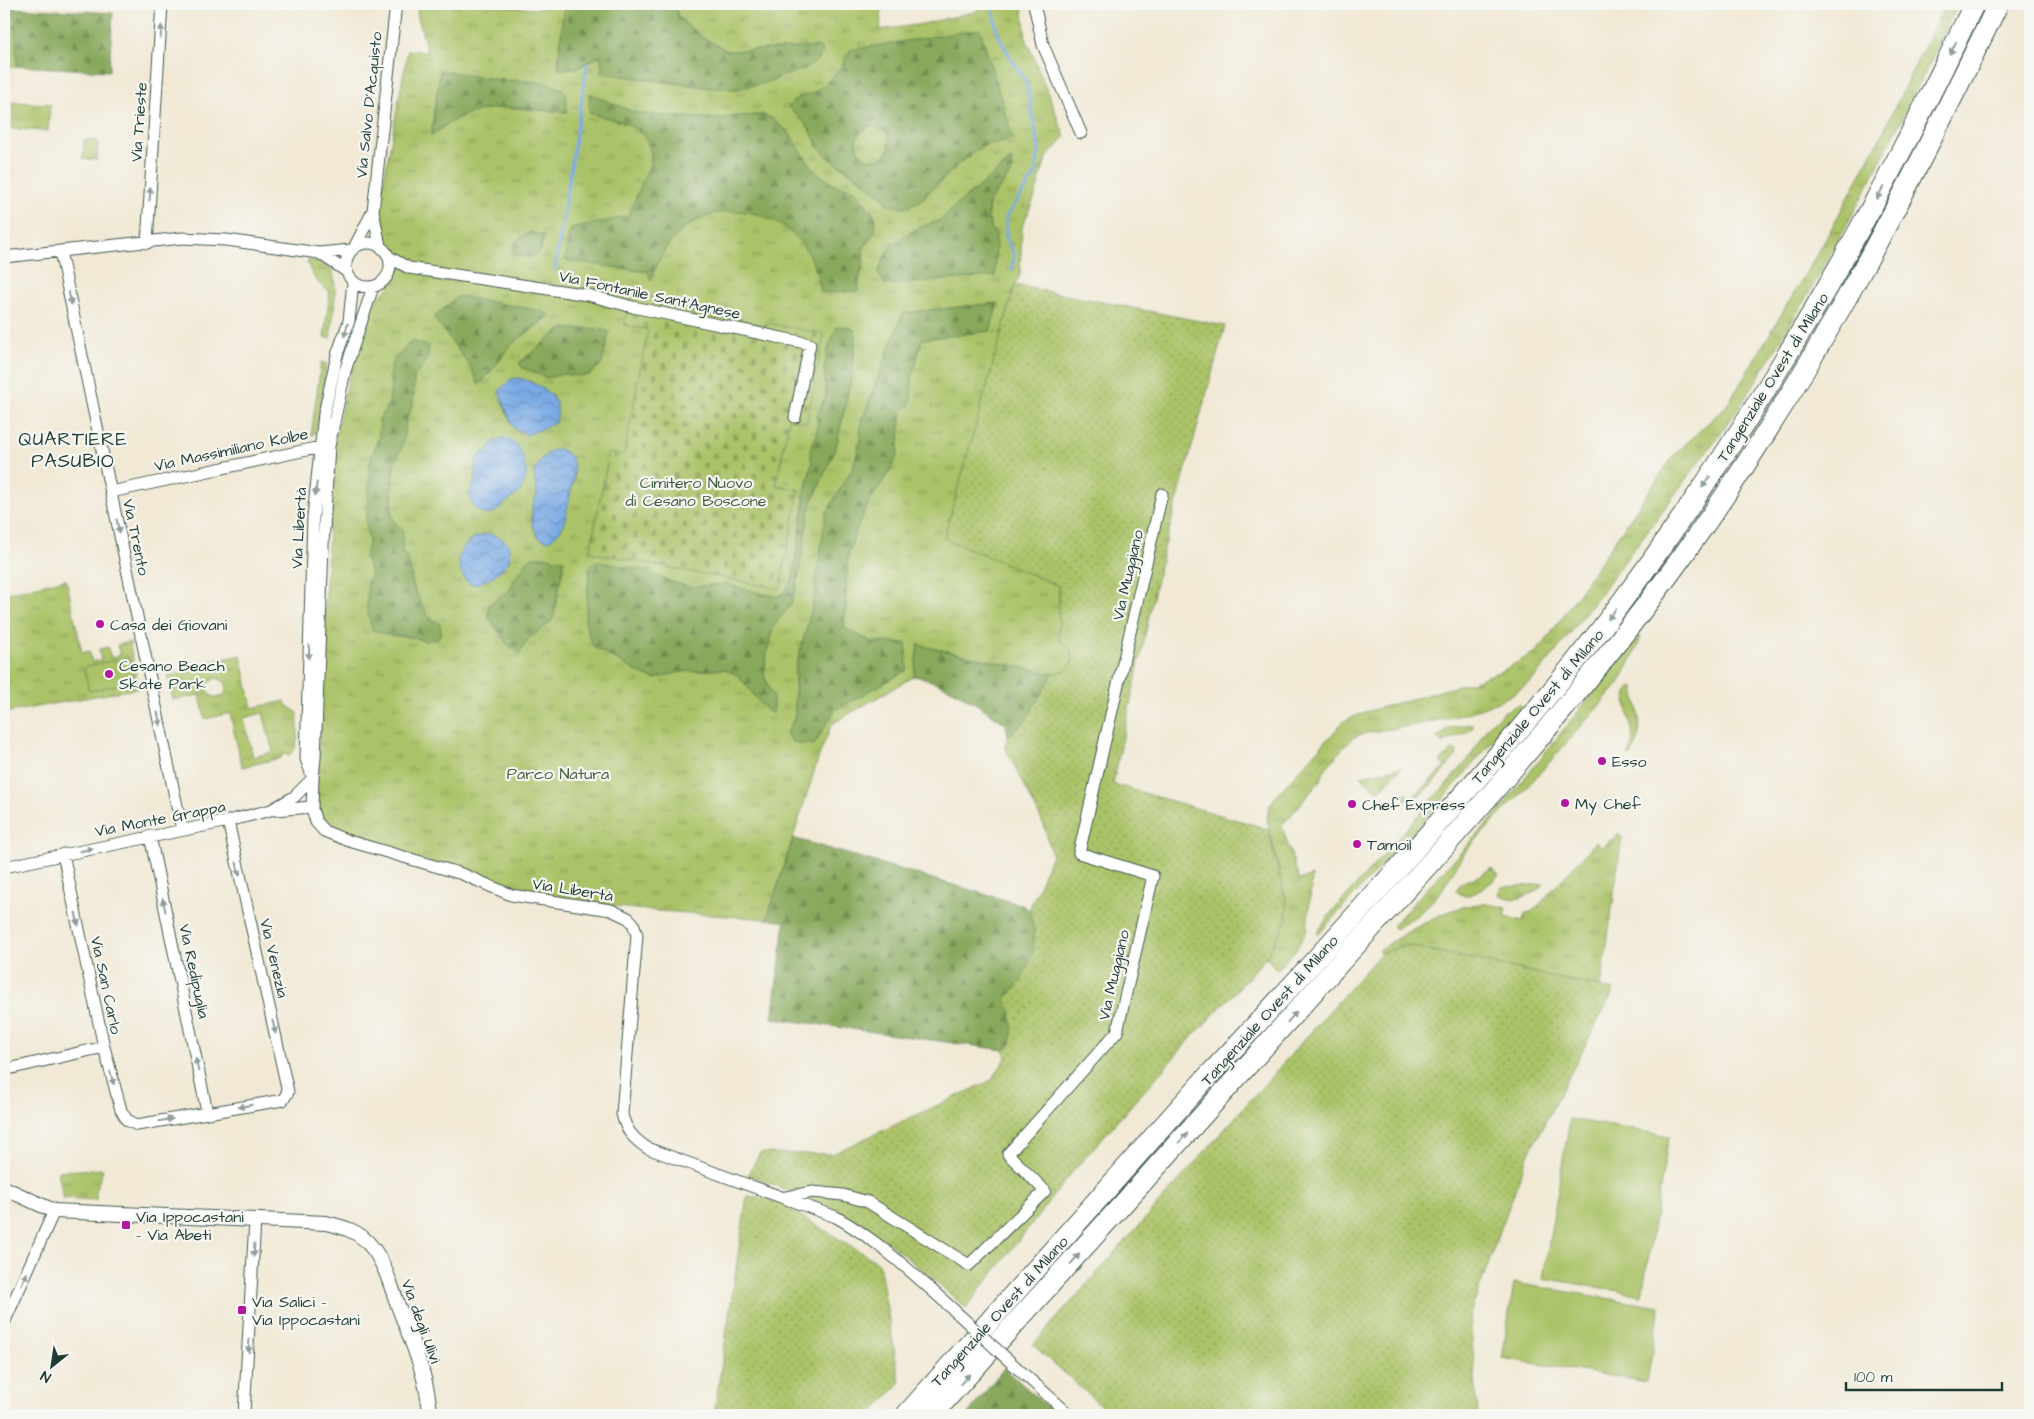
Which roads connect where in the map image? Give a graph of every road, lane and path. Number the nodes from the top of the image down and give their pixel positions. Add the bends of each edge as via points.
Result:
1 (162, 4) edge
2 (396, 4) edge
3 (1034, 4) edge
4 (1974, 4) edge
5 (1998, 4) edge
6 (1081, 133) dead end
7 (373, 211) junction
8 (146, 243) junction
9 (380, 246) junction
10 (353, 248) junction
11 (60, 251) junction
12 (319, 253) junction
13 (4, 257) edge
14 (389, 257) junction
15 (409, 268) junction
16 (346, 271) junction
17 (386, 278) junction
18 (353, 282) junction
19 (373, 287) junction
20 (795, 417) dead end
21 (325, 446) junction
22 (111, 492) junction
23 (1162, 494) dead end
24 (312, 778) junction
25 (312, 806) junction
26 (271, 810) junction
27 (228, 821) junction
28 (182, 830) junction
29 (150, 836) junction
30 (63, 854) junction
31 (4, 867) edge
32 (104, 1047) junction
33 (4, 1070) edge
34 (207, 1112) junction
35 (743, 1182) joint
36 (4, 1188) edge
37 (785, 1197) junction
38 (54, 1211) junction
39 (255, 1220) junction
40 (4, 1323) edge
41 (244, 1415) edge
42 (430, 1415) edge
43 (906, 1415) edge
44 (932, 1415) edge
45 (1070, 1415) edge

8 -> 1 street, Via Trieste
2 - 7 street, Via Salvo D'Acquisto
3 - 6 street via 1043,45
4 -> 43 highway, Tangenziale Ovest di Milano via 1900,153 1812,314 1734,442 1609,618 1543,702 1447,813
44 -> 5 highway, Tangenziale Ovest di Milano via 1486,800 1581,690 1635,620 1735,480 1845,301 1906,191
7 - 9 street
7 - 10 street
8 - 11 street
8 - 12 street via 198,238
9 - 10 street via 368,243
9 - 14 street
10 - 12 street
10 - 16 street via 346,260
11 - 13 street
11 -> 22 street, Via Trento
12 - 16 street
14 - 15 street
14 - 17 street
15 - 17 street
15 - 20 street, Via Fontanile Sant'Agnese via 576,293 810,344
16 - 18 street
17 - 19 street
18 - 19 street via 366,288
18 -> 21 street, Via Libertà via 349,321 324,414
19 - 21 street, Via Libertà via 345,370
21 - 22 street, Via Massimiliano Kolbe
21 - 24 street, Via Libertà via 313,516 306,759
22 -> 28 street, Via Trento
23 - 37 street, Via Muggiano via 1079,853 1152,876 1117,1032 1008,1154 1046,1191 969,1265 868,1202 813,1192
24 - 25 street, Via Libertà
24 - 26 street, Via Monte Grappa via 294,797
25 - 26 street
25 - 35 street, Via Libertà via 312,814 324,831 348,841 462,874 511,895 611,910 628,918 637,935 622,1103 624,1124 634,1139 648,1148
26 - 27 street, Via Monte Grappa
27 - 28 street, Via Monte Grappa
27 -> 34 street, Via Venezia via 288,1092 283,1100
28 - 29 street, Via Monte Grappa
30 -> 29 street, Via Monte Grappa
34 -> 29 street, Via Redipuglia
30 - 31 street, Via Monte Grappa
30 -> 32 street, Via San Carlo
32 - 33 street
32 -> 34 street, Via San Carlo via 126,1120 137,1125
35 - 37 street, Via Muggiano
36 - 38 street
37 - 45 street, Via Muggiano, bridge via 862,1231
38 - 39 street
40 -> 38 street
39 -> 41 street
39 - 42 street, Via degli Ulivi via 336,1225 354,1232 370,1244 386,1273 420,1364

